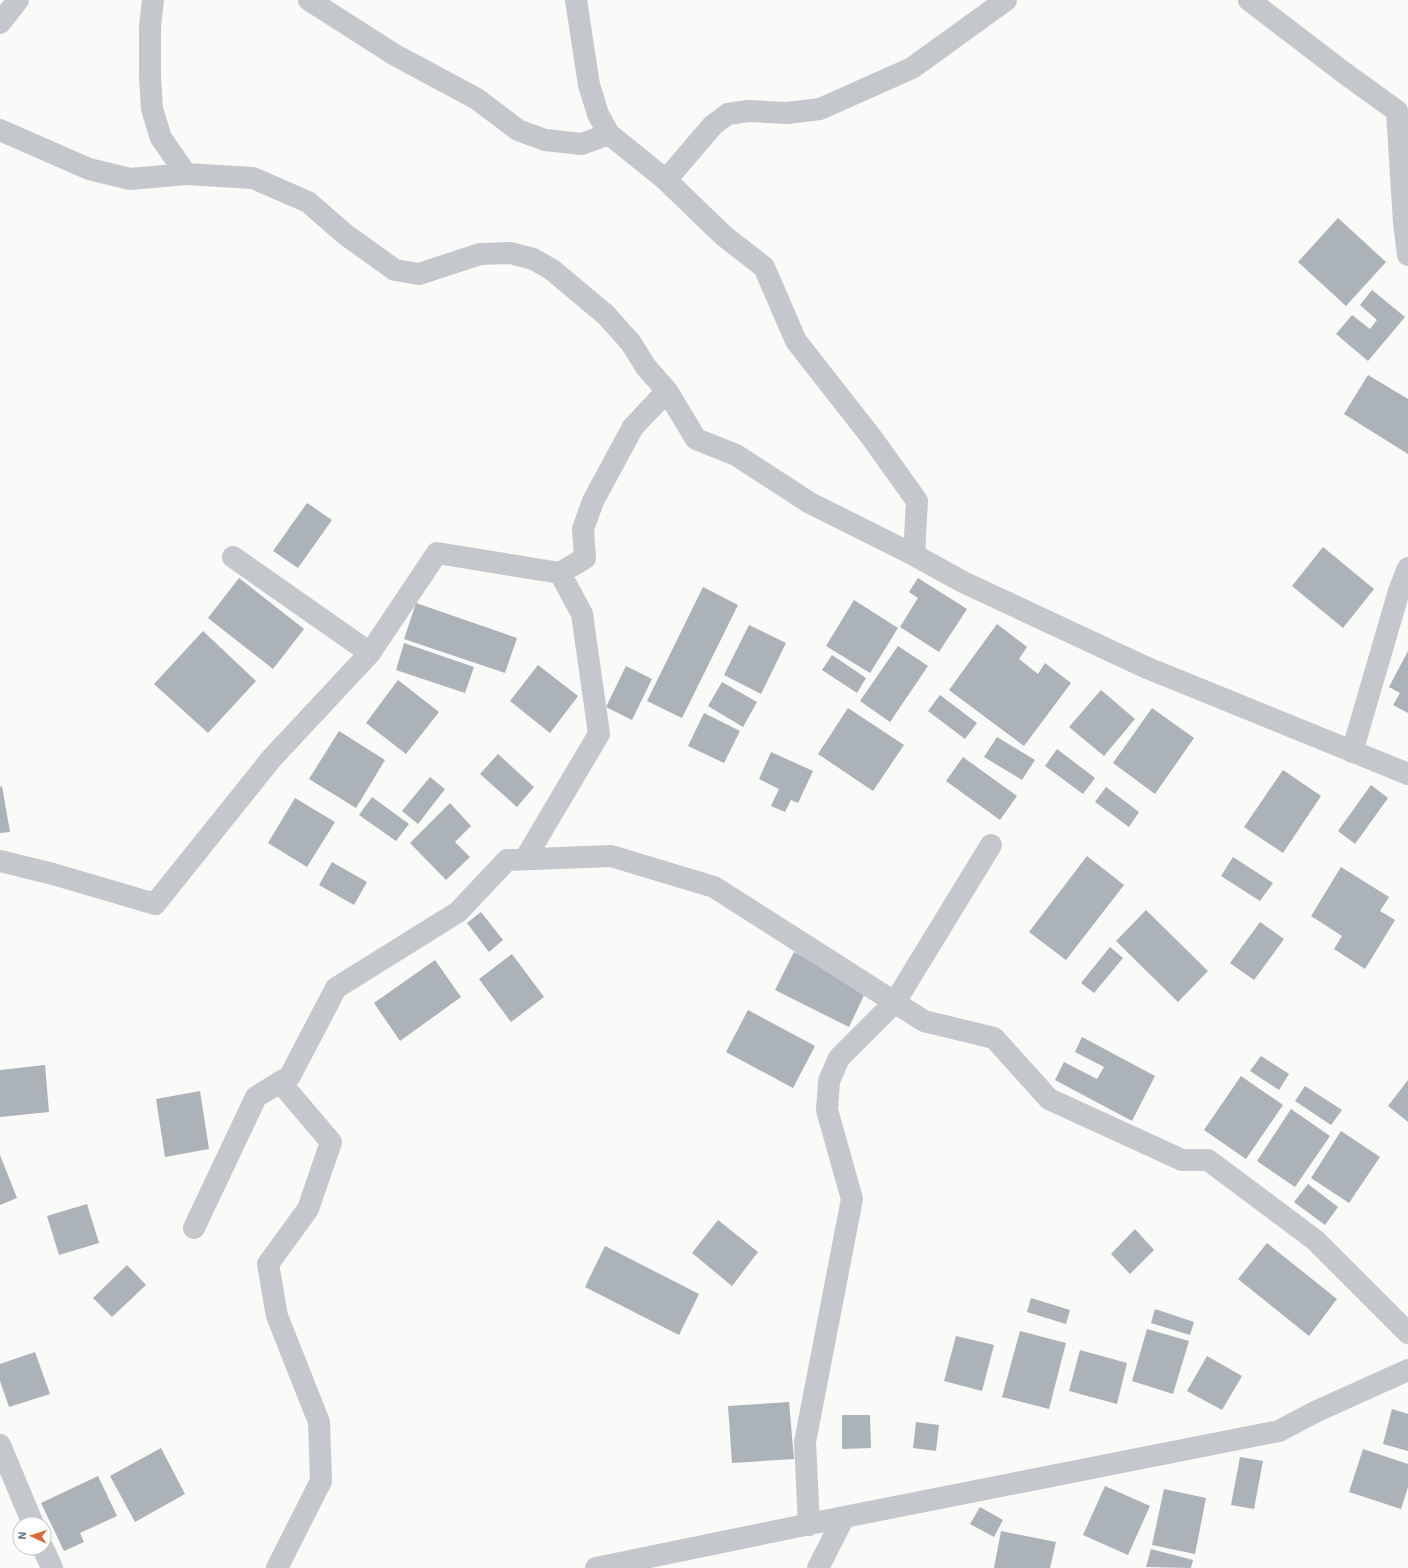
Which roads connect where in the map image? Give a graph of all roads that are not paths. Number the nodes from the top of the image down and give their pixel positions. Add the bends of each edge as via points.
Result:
1 (18, 0) edge
2 (153, 0) edge
3 (309, 0) edge
4 (576, 0) edge
5 (1006, 0) edge
6 (1249, 0) edge
7 (0, 23) edge
8 (0, 130) edge
9 (609, 134) junction
10 (186, 174) junction
11 (666, 180) junction
12 (1408, 255) edge
13 (667, 391) junction
14 (914, 555) junction
15 (233, 557) dead end
16 (1408, 568) edge
17 (560, 574) junction
18 (370, 652) junction
19 (1352, 752) junction
20 (1408, 774) edge
21 (991, 845) dead end
22 (525, 859) junction
23 (0, 861) edge
24 (894, 1002) junction
25 (280, 1082) junction
26 (194, 1228) dead end
27 (1408, 1333) edge
28 (1408, 1370) edge
29 (0, 1445) edge
30 (30, 1516) edge
31 (844, 1517) junction
32 (810, 1525) junction
33 (47, 1556) edge
34 (52, 1568) edge
35 (276, 1568) edge
36 (596, 1568) edge
37 (818, 1568) edge

1 - 7 street
2 - 10 street via 150,27 152,109 161,138
3 - 9 street via 396,55 477,99 518,130 545,140 582,144
4 - 9 street via 589,85 598,114
5 - 11 street via 912,68 820,109 787,113 748,111 728,114 713,125
6 - 12 street via 1397,111
8 - 10 street via 96,171 130,179
9 - 11 street
10 - 13 street via 252,178 308,202 346,235 395,270 419,274 480,254 510,253 533,259 551,269 606,315
11 - 14 street via 724,236 764,267 796,341 872,438 917,501
13 - 14 street via 696,439 736,454 810,503
13 - 17 street via 632,427 593,501 583,529 585,558
14 - 19 street via 963,582 1145,667
15 - 18 street
16 - 19 street
17 - 18 street via 437,553
17 - 22 street via 582,614 599,734
18 - 23 street via 272,758 155,904
19 - 20 street
21 - 24 street
22 - 24 street via 611,856 714,887
22 - 25 street via 506,860 458,912 336,988 290,1076
24 - 27 street via 924,1021 994,1038 1049,1099 1182,1160 1208,1160 1316,1240
24 - 32 street via 839,1058 829,1081 827,1110 852,1199 805,1442
25 - 26 street via 256,1097
25 - 35 street via 331,1142 308,1209 268,1264 277,1316 318,1422 321,1481
28 - 31 street via 1278,1431
29 - 30 street
31 - 32 street
31 - 37 street
32 - 36 street
33 - 34 street

